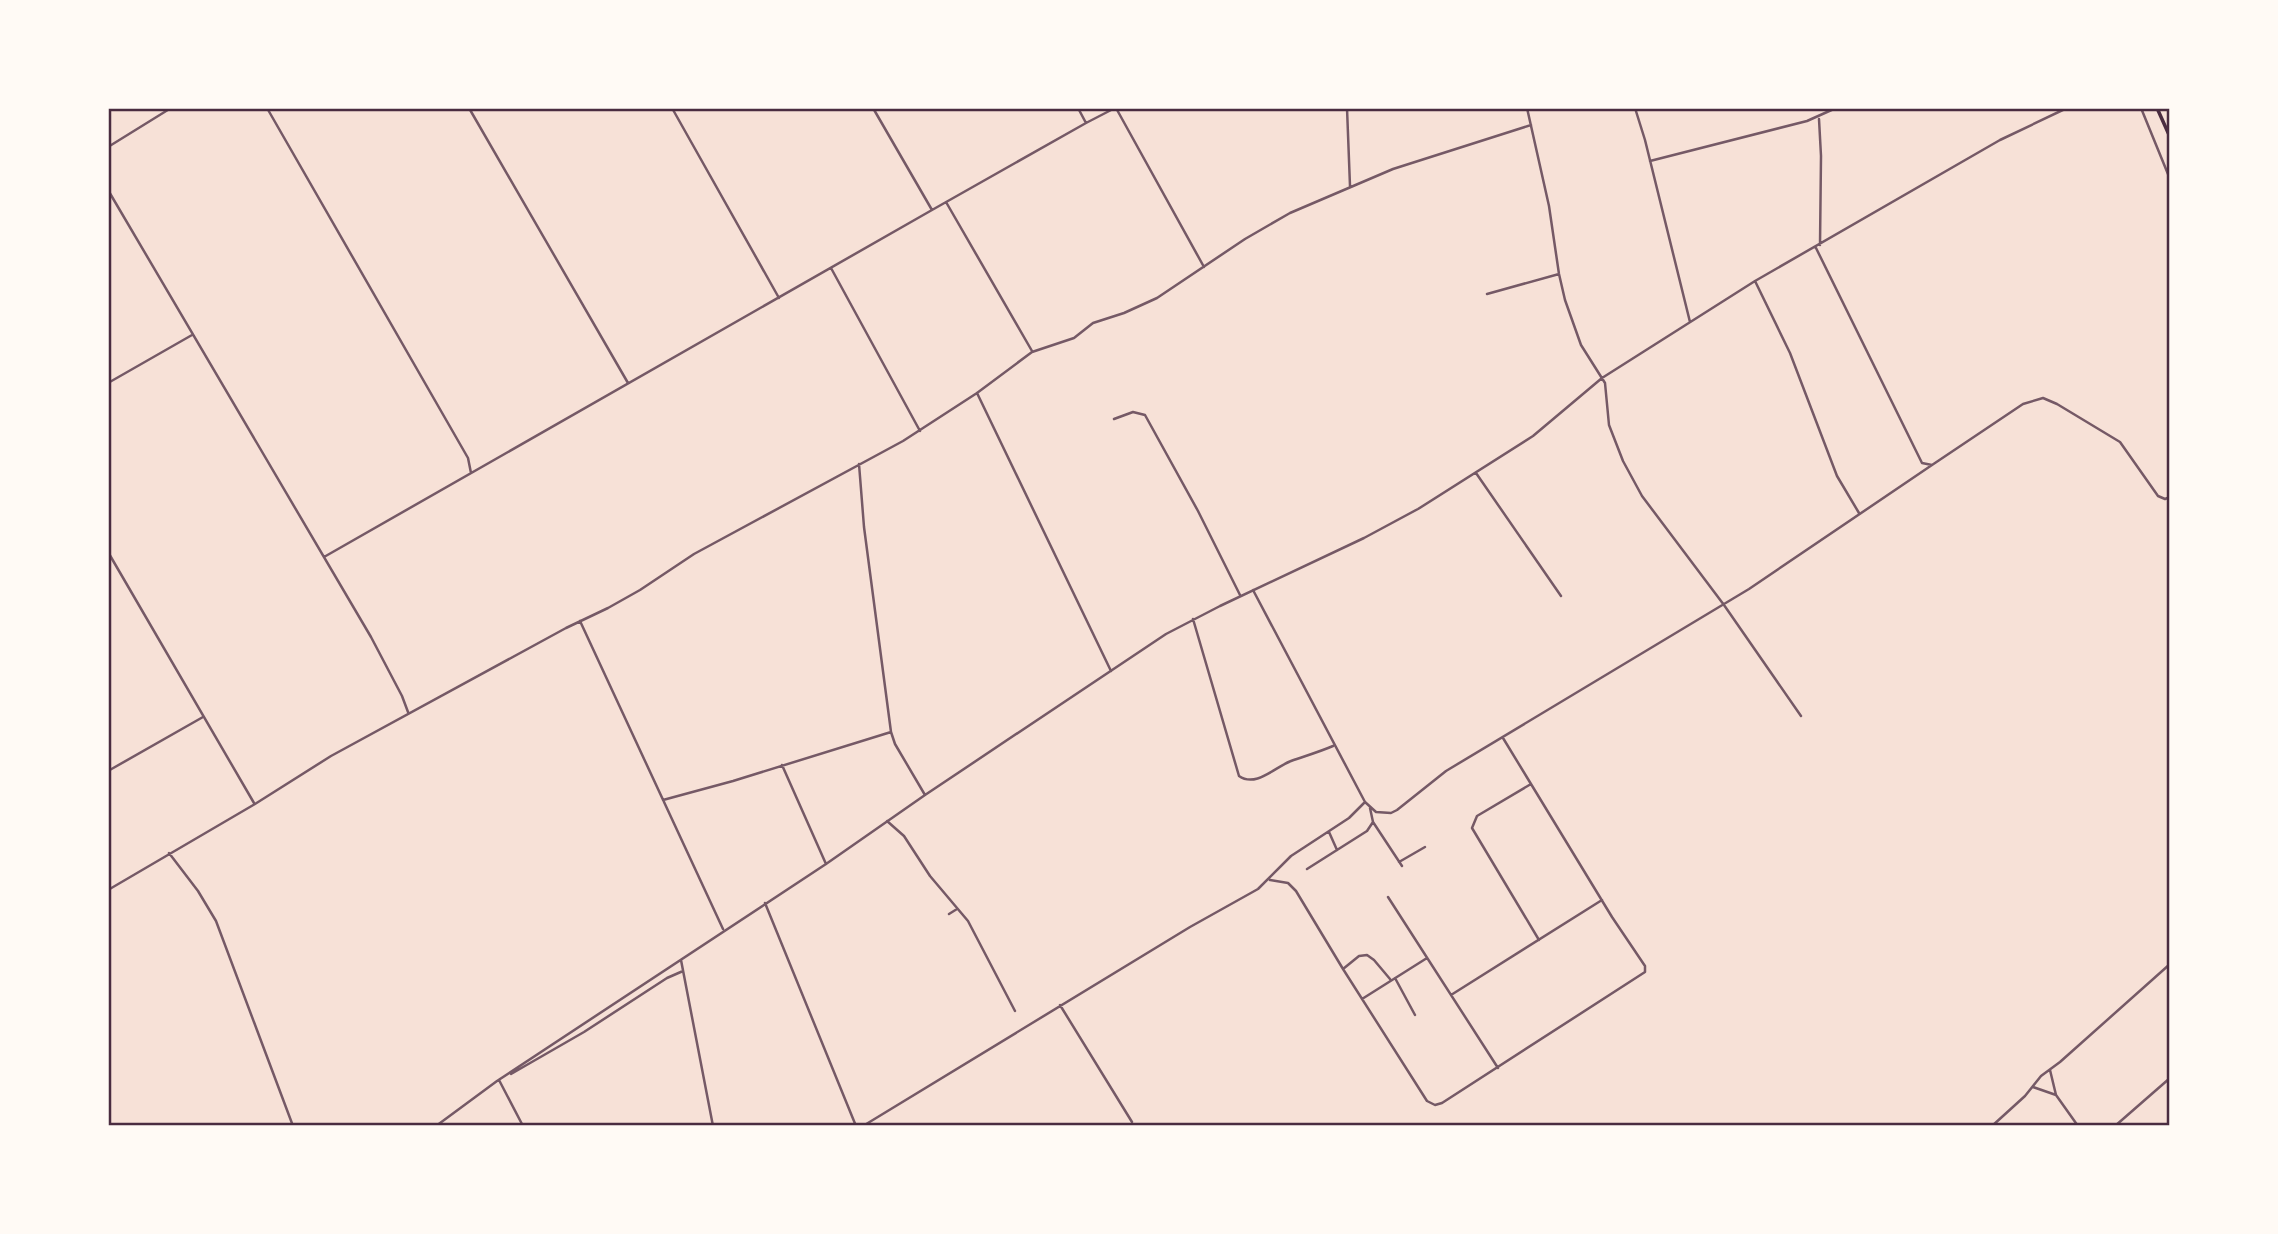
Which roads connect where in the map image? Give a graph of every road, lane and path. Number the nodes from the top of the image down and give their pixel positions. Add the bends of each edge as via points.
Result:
1 (171, 108) edge
2 (267, 108) edge
3 (470, 108) edge
4 (672, 108) edge
5 (873, 108) edge
6 (1078, 108) edge
7 (1116, 108) edge
8 (1347, 108) edge
9 (1527, 108) edge
10 (1635, 108) edge
11 (1836, 108) edge
12 (2067, 108) edge
13 (2141, 108) edge
14 (2157, 108) edge
15 (1818, 118) junction
16 (1086, 122) junction
17 (1531, 125) junction
18 (2169, 137) edge
19 (108, 148) edge
20 (1650, 161) junction
21 (2169, 179) edge
22 (1350, 186) junction
23 (108, 190) edge
24 (946, 202) junction
25 (932, 210) junction
26 (1820, 245) junction
27 (1816, 248) junction
28 (831, 267) junction
29 (1204, 267) junction
30 (1559, 274) junction
31 (1755, 281) junction
32 (1487, 294) dead end
33 (779, 298) junction
34 (1691, 323) junction
35 (192, 335) junction
36 (1032, 352) junction
37 (1602, 378) junction
38 (108, 383) edge
39 (628, 383) junction
40 (977, 393) junction
41 (1114, 419) dead end
42 (920, 431) junction
43 (859, 464) junction
44 (1932, 464) junction
45 (471, 473) junction
46 (1476, 473) junction
47 (2169, 497) edge
48 (1859, 513) junction
49 (109, 554) edge
50 (324, 558) junction
51 (1253, 590) junction
52 (1241, 596) junction
53 (1561, 596) dead end
54 (1724, 605) junction
55 (1194, 619) junction
56 (580, 621) junction
57 (1111, 671) junction
58 (408, 713) junction
59 (204, 716) junction
60 (1801, 716) dead end
61 (891, 732) junction
62 (1503, 737) junction
63 (1335, 745) junction
64 (782, 765) junction
65 (108, 771) edge
66 (1532, 783) junction
67 (925, 795) junction
68 (662, 801) junction
69 (1365, 802) junction
70 (255, 804) junction
71 (1370, 808) junction
72 (887, 821) junction
73 (1373, 822) junction
74 (1329, 832) junction
75 (1425, 847) dead end
76 (1337, 850) junction
77 (169, 853) junction
78 (826, 864) junction
79 (1307, 869) dead end
80 (1270, 880) junction
81 (108, 890) edge
82 (1388, 897) dead end
83 (1602, 900) junction
84 (765, 903) junction
85 (957, 909) junction
86 (949, 914) dead end
87 (723, 930) junction
88 (1539, 940) junction
89 (1427, 958) junction
90 (681, 959) junction
91 (2169, 964) edge
92 (1343, 969) junction
93 (683, 971) junction
94 (1393, 979) junction
95 (1451, 995) junction
96 (1362, 999) junction
97 (1060, 1005) junction
98 (1015, 1011) dead end
99 (1415, 1015) dead end
100 (1498, 1068) junction
101 (2050, 1069) junction
102 (2169, 1078) edge
103 (497, 1081) junction
104 (2031, 1087) junction
105 (2056, 1095) junction
106 (1132, 1122) dead end
107 (293, 1125) edge
108 (436, 1125) edge
109 (523, 1125) edge
110 (713, 1125) edge
111 (856, 1125) edge
112 (863, 1125) edge
113 (1992, 1125) edge
114 (2078, 1125) edge
115 (2115, 1125) edge

1 - 19 street
2 - 45 street via 468,458
3 - 39 street
4 - 33 street
5 - 25 street
6 - 16 street
7 - 16 street
7 - 29 street
8 - 22 street
9 - 17 street
10 - 20 street
11 - 15 street
12 - 26 street via 2000,140
13 - 21 street
14 - 18 main road
15 - 20 street
15 - 26 street
16 - 24 street
17 - 22 street via 1438,152
17 - 30 street
20 - 34 street
22 - 29 street via 1267,225
23 - 35 street
24 - 25 street
24 - 36 street
25 - 28 street
26 - 27 street
27 - 31 street
27 - 44 street via 1919,460
28 - 33 street
28 - 42 street
29 - 36 street via 1149,302 1093,323 1074,338
30 - 32 street
30 - 37 street via 1576,334
31 - 34 street
31 - 48 street via 1790,354 1837,476
33 - 39 street
34 - 37 street
35 - 38 street
35 - 50 street
36 - 40 street
37 - 46 street via 1533,436
37 - 54 street via 1609,425 1632,479
39 - 45 street
40 - 42 street
40 - 57 street
41 - 52 street via 1138,411 1148,418
42 - 43 street
43 - 56 street
43 - 61 street
44 - 47 street via 2023,404 2043,398 2120,442 2158,496
44 - 48 street
45 - 50 street
46 - 51 street via 1391,524
46 - 53 street
48 - 54 street
49 - 59 street
50 - 58 street
51 - 52 street
51 - 63 street
52 - 55 street
54 - 60 street
54 - 62 street
55 - 57 street
55 - 63 street via 1239,776 1259,778
56 - 58 street
56 - 68 street
57 - 67 street
58 - 70 street
59 - 65 street
59 - 70 street
61 - 64 street
61 - 67 street
62 - 66 street
62 - 71 street via 1446,771 1396,810 1384,813
63 - 69 street
64 - 68 street
64 - 78 street
66 - 83 street
66 - 88 street via 1477,816 1472,828
67 - 72 street
68 - 87 street
69 - 71 street
69 - 74 street
70 - 77 street
71 - 73 street
72 - 78 street
72 - 85 street via 904,836
73 - 75 street via 1401,864
73 - 76 street
74 - 76 street
74 - 80 street via 1291,856
76 - 79 street
77 - 81 street
77 - 107 street via 216,921
78 - 84 street
80 - 92 street via 1293,886
80 - 97 street
82 - 89 street
83 - 88 street
83 - 100 street via 1645,966 1644,975
84 - 87 street
84 - 111 street
85 - 86 street
85 - 98 street
87 - 90 street
88 - 95 street
89 - 94 street
89 - 95 street
90 - 93 street
90 - 103 street
91 - 101 street
92 - 94 street via 1367,955
92 - 96 street
93 - 103 street
93 - 110 street
94 - 96 street
94 - 99 street
95 - 100 street
96 - 100 street via 1431,1104 1442,1103
97 - 106 street
97 - 112 street
101 - 104 street
101 - 105 street
102 - 115 street
103 - 108 street
103 - 109 street
104 - 105 street
104 - 113 street
105 - 114 street

